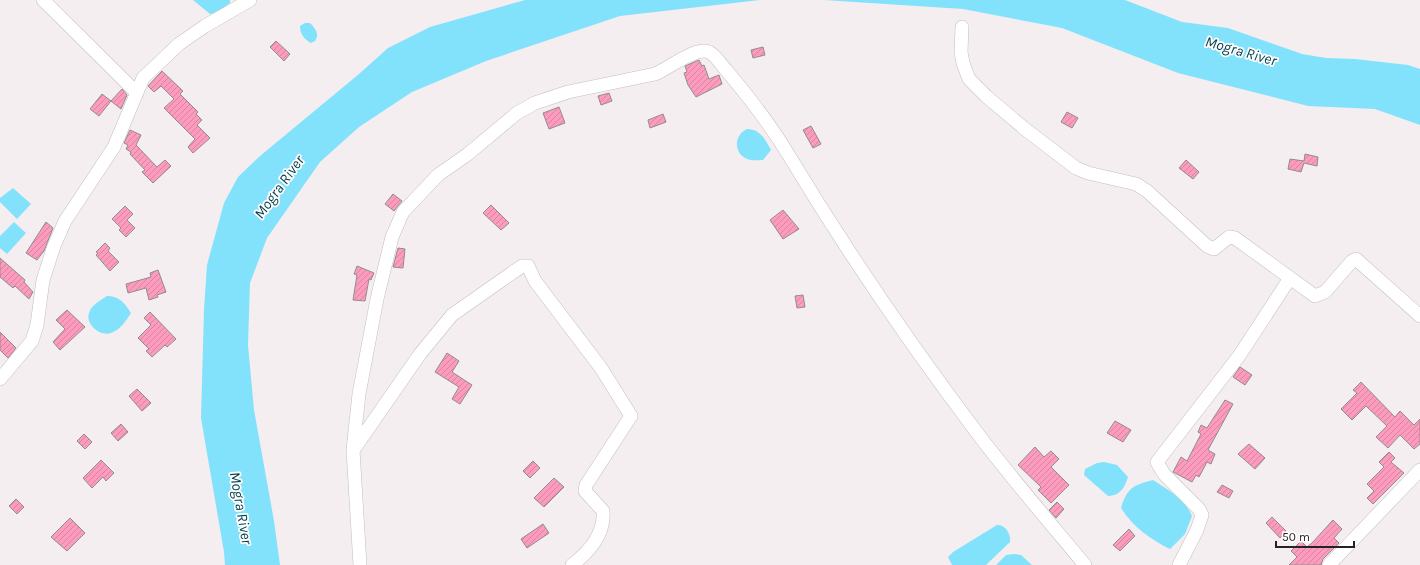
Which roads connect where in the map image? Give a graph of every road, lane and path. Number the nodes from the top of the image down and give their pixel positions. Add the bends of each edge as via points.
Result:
1 (42, 0) edge
2 (250, 0) edge
3 (962, 27) dead end
4 (137, 93) junction
5 (1290, 278) junction
6 (1420, 316) edge
7 (0, 379) edge
8 (353, 450) junction
9 (1420, 470) edge
10 (360, 565) edge
11 (572, 565) edge
12 (1085, 565) edge
13 (1179, 565) edge
14 (1329, 565) edge

1 - 4 street
2 - 4 street via 179,44 142,78
3 - 5 street via 961,52 969,79 1025,129 1081,170 1143,188 1207,246 1214,249 1229,237 1235,238
4 - 7 street via 114,147 65,221 54,246 43,280 32,341
5 - 6 street via 1318,296 1325,292 1356,259
5 - 13 street via 1239,356 1157,462 1164,474 1202,515
8 - 10 street
8 - 11 street via 420,354 452,315 522,266 528,266 534,281 601,368 631,416 586,485 585,491 603,511 602,528 582,557
8 - 12 street via 359,394 377,299 392,236 402,212 438,174 468,154 512,117 535,103 568,92 655,74 703,51 709,52 720,63 776,135 828,220 923,358 981,438
9 - 14 street

